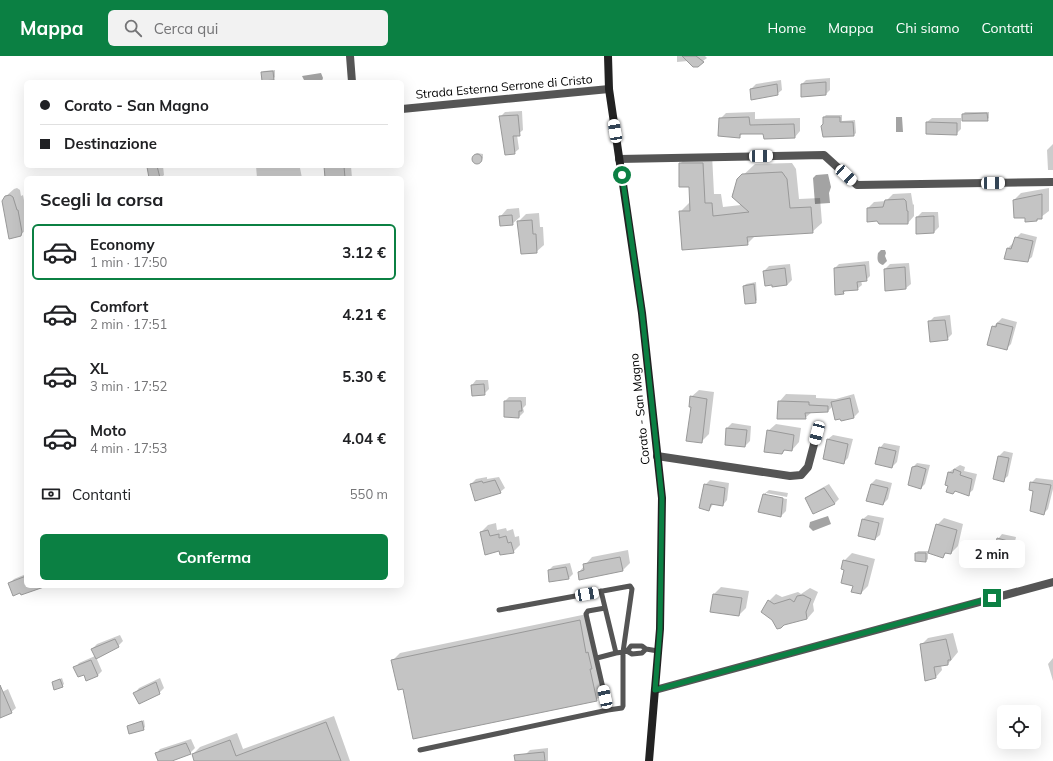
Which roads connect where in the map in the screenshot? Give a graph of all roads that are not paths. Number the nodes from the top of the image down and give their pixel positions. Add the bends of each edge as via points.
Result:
1 (350, 56) edge
2 (608, 56) edge
3 (352, 80) edge
4 (609, 89) junction
5 (404, 109) edge
6 (619, 159) junction
7 (1053, 182) edge
8 (817, 433) dead end
9 (657, 456) junction
10 (1053, 582) edge
11 (602, 591) junction
12 (605, 608) junction
13 (499, 610) dead end
14 (658, 651) junction
15 (625, 652) junction
16 (616, 653) junction
17 (597, 658) junction
18 (655, 690) junction
19 (608, 710) junction
20 (420, 750) dead end
21 (649, 761) edge

1 - 3 street
2 - 4 main road, Corato - San Magno
4 - 5 street, Strada Esterna Serrone di Cristo
4 - 6 main road, Corato - San Magno
6 - 7 street via 824,155 857,185
6 - 9 main road, Corato - San Magno via 642,313
8 - 9 street via 808,467 802,475 790,476
9 - 14 main road, Corato - San Magno via 662,498
10 - 18 street
11 - 12 lane
11 - 13 lane
11 - 15 lane via 630,586 632,589
12 - 16 lane
12 - 17 lane via 588,611 586,614
14 - 15 lane via 646,649 642,653
14 - 18 main road, Corato - San Magno
15 - 16 lane
15 - 19 lane via 623,706
16 - 17 lane
17 - 19 lane
18 - 21 main road, Corato - San Magno
19 - 20 lane

